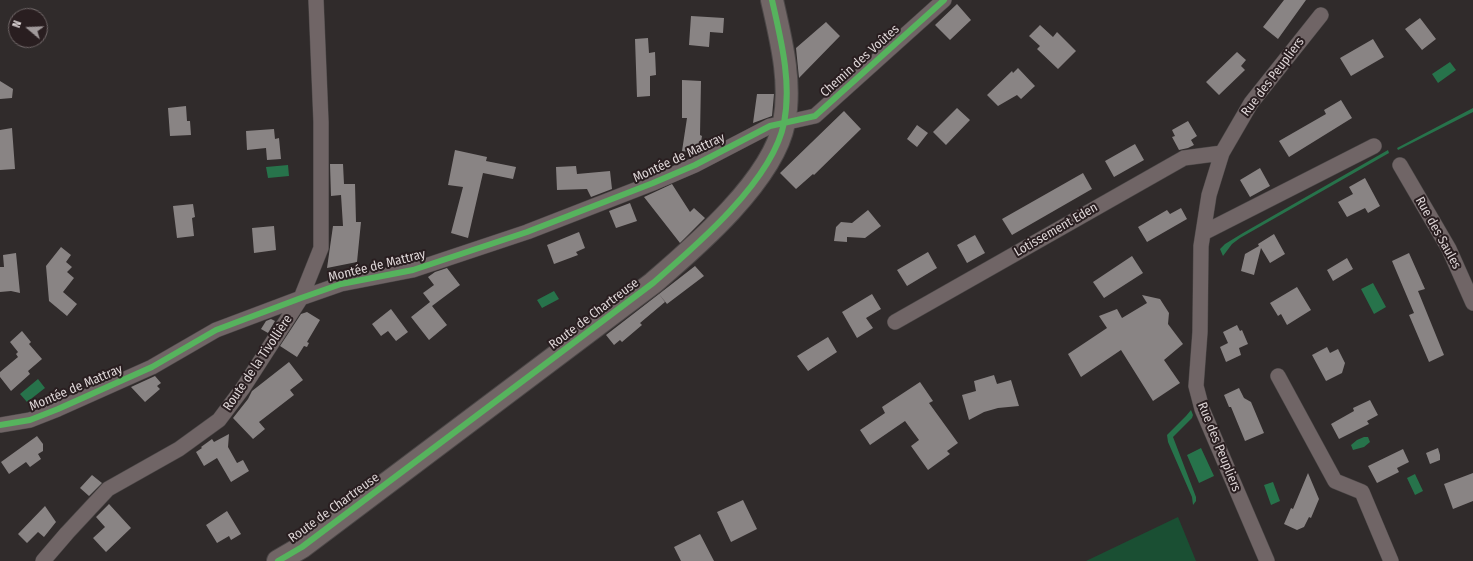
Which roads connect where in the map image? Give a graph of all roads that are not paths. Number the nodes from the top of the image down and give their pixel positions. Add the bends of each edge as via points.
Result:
1 (316, 0) edge
2 (772, 0) edge
3 (944, 0) edge
4 (1321, 15) dead end
5 (784, 124) junction
6 (1374, 146) dead end
7 (1222, 153) junction
8 (1400, 166) dead end
9 (1203, 233) junction
10 (301, 298) junction
11 (1473, 303) edge
12 (896, 322) dead end
13 (1278, 376) dead end
14 (0, 425) edge
15 (43, 561) edge
16 (278, 561) edge
17 (1267, 561) edge
18 (1391, 561) edge

1 - 10 street, Route de la Tivollière via 321,122 321,248
2 - 5 main road, Route de Chartreuse via 784,56
3 - 5 street, Chemin des Voûtes via 815,116
4 - 7 street, Rue des Peupliers via 1251,103
5 - 10 street, Montée de Mattray via 770,126 695,165 653,183 527,232 420,268 341,284
5 - 16 main road, Route de Chartreuse via 774,152 750,189 691,250 654,283 302,548
6 - 9 street
7 - 9 street, Rue des Peupliers via 1209,195
7 - 12 street, Lotissement Eden via 1184,158
8 - 11 street, Rue des Saules via 1449,249
9 - 17 street, Rue des Peupliers via 1196,386 1202,408
10 - 14 street, Montée de Mattray via 216,330 152,367 58,409 30,420
10 - 15 street, Route de la Tivollière via 243,388 219,420 179,449 108,489
13 - 18 street via 1335,481 1362,492

